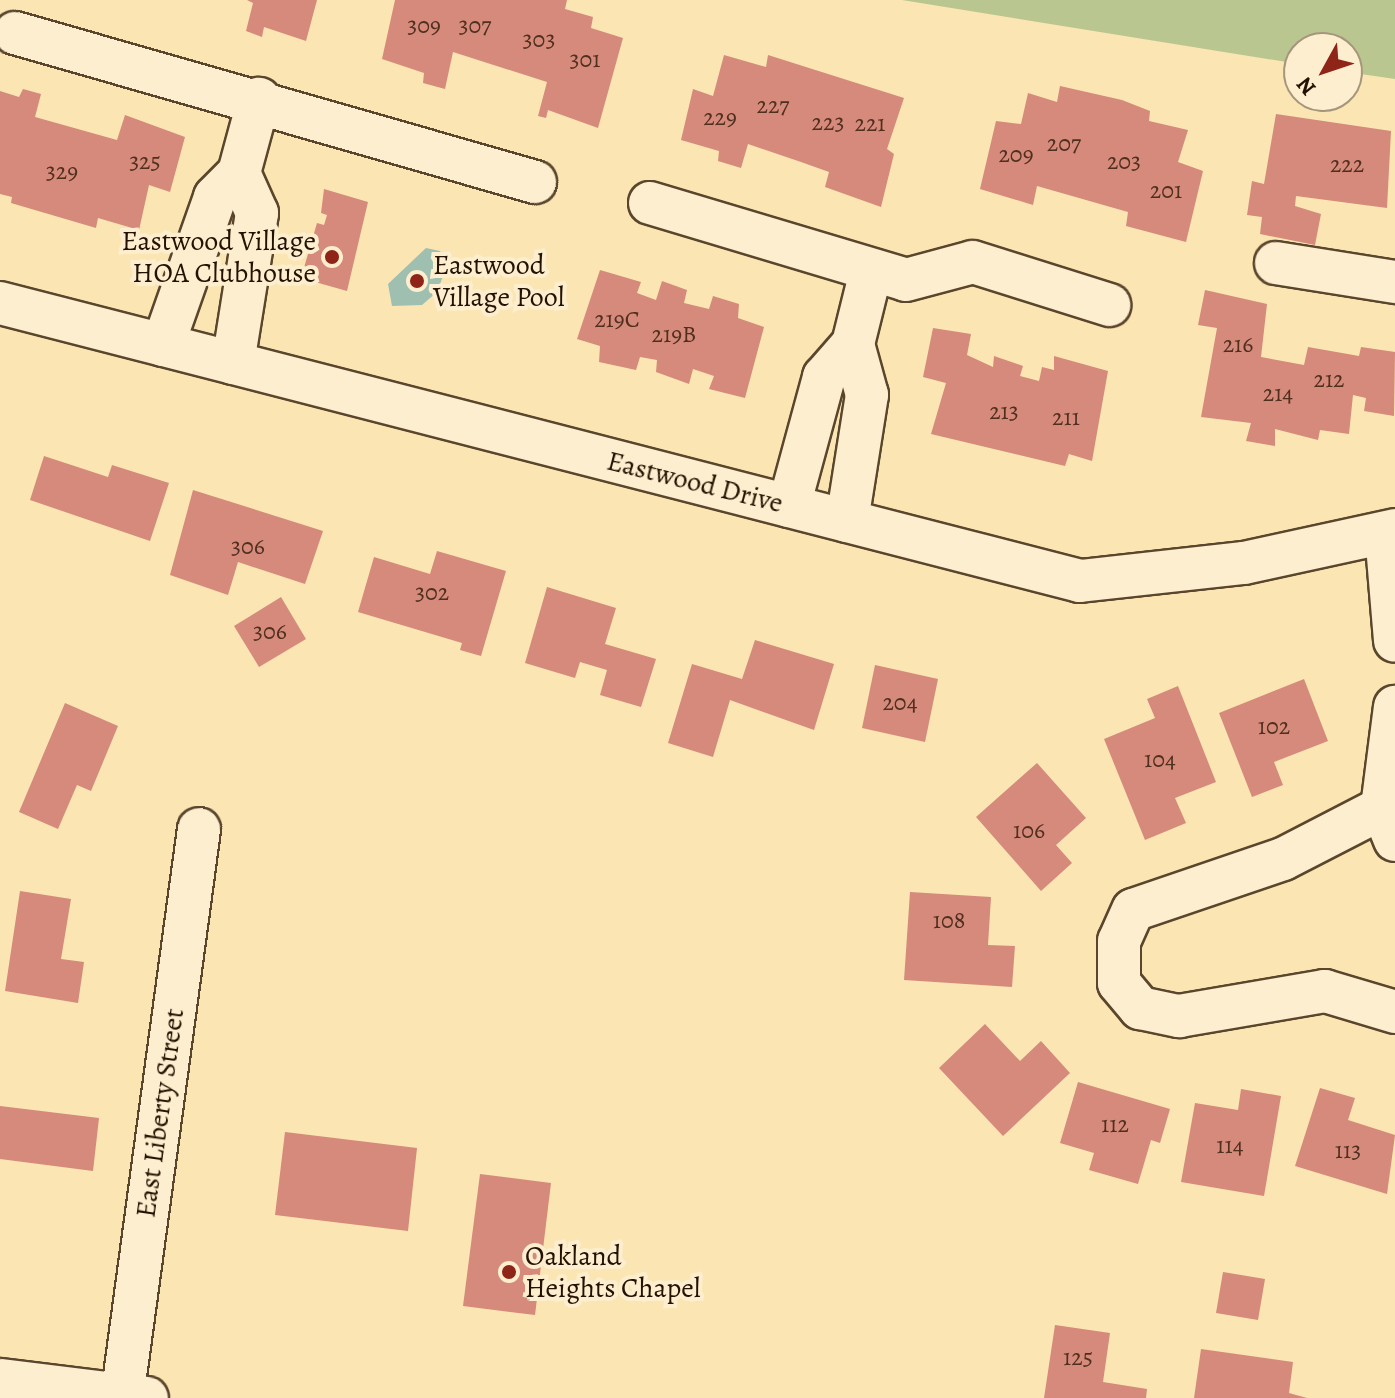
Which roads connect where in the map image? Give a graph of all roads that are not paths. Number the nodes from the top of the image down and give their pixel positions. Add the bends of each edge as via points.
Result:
1 (15, 33) dead end
2 (259, 99) junction
3 (239, 173) junction
4 (535, 182) dead end
5 (650, 203) dead end
6 (1276, 263) dead end
7 (871, 271) junction
8 (1395, 282) edge
9 (0, 303) edge
10 (1109, 305) dead end
11 (853, 344) junction
12 (163, 345) junction
13 (233, 363) junction
14 (789, 506) junction
15 (847, 521) junction
16 (1391, 532) edge
17 (1395, 641) edge
18 (1395, 707) edge
19 (1388, 824) edge
20 (199, 829) dead end
21 (1395, 1012) edge
22 (0, 1380) edge
23 (130, 1397) edge

1 - 2 street
2 - 3 street
2 - 4 street
3 - 12 street via 215,197
3 - 13 street via 257,213
5 - 7 street
6 - 8 street
7 - 10 street via 906,280 973,262
7 - 11 street
9 - 12 street, Eastwood Drive
11 - 14 street via 824,377
11 - 15 street via 867,395
12 - 13 street, Eastwood Drive
13 - 14 street, Eastwood Drive
14 - 15 street, Eastwood Drive
15 - 16 street, Eastwood Drive via 1080,581 1244,563
16 - 17 street
18 - 19 street
19 - 21 street via 1133,910 1119,941 1119,983 1140,1008 1179,1016 1325,991
20 - 23 street, East Liberty Street
22 - 23 street

